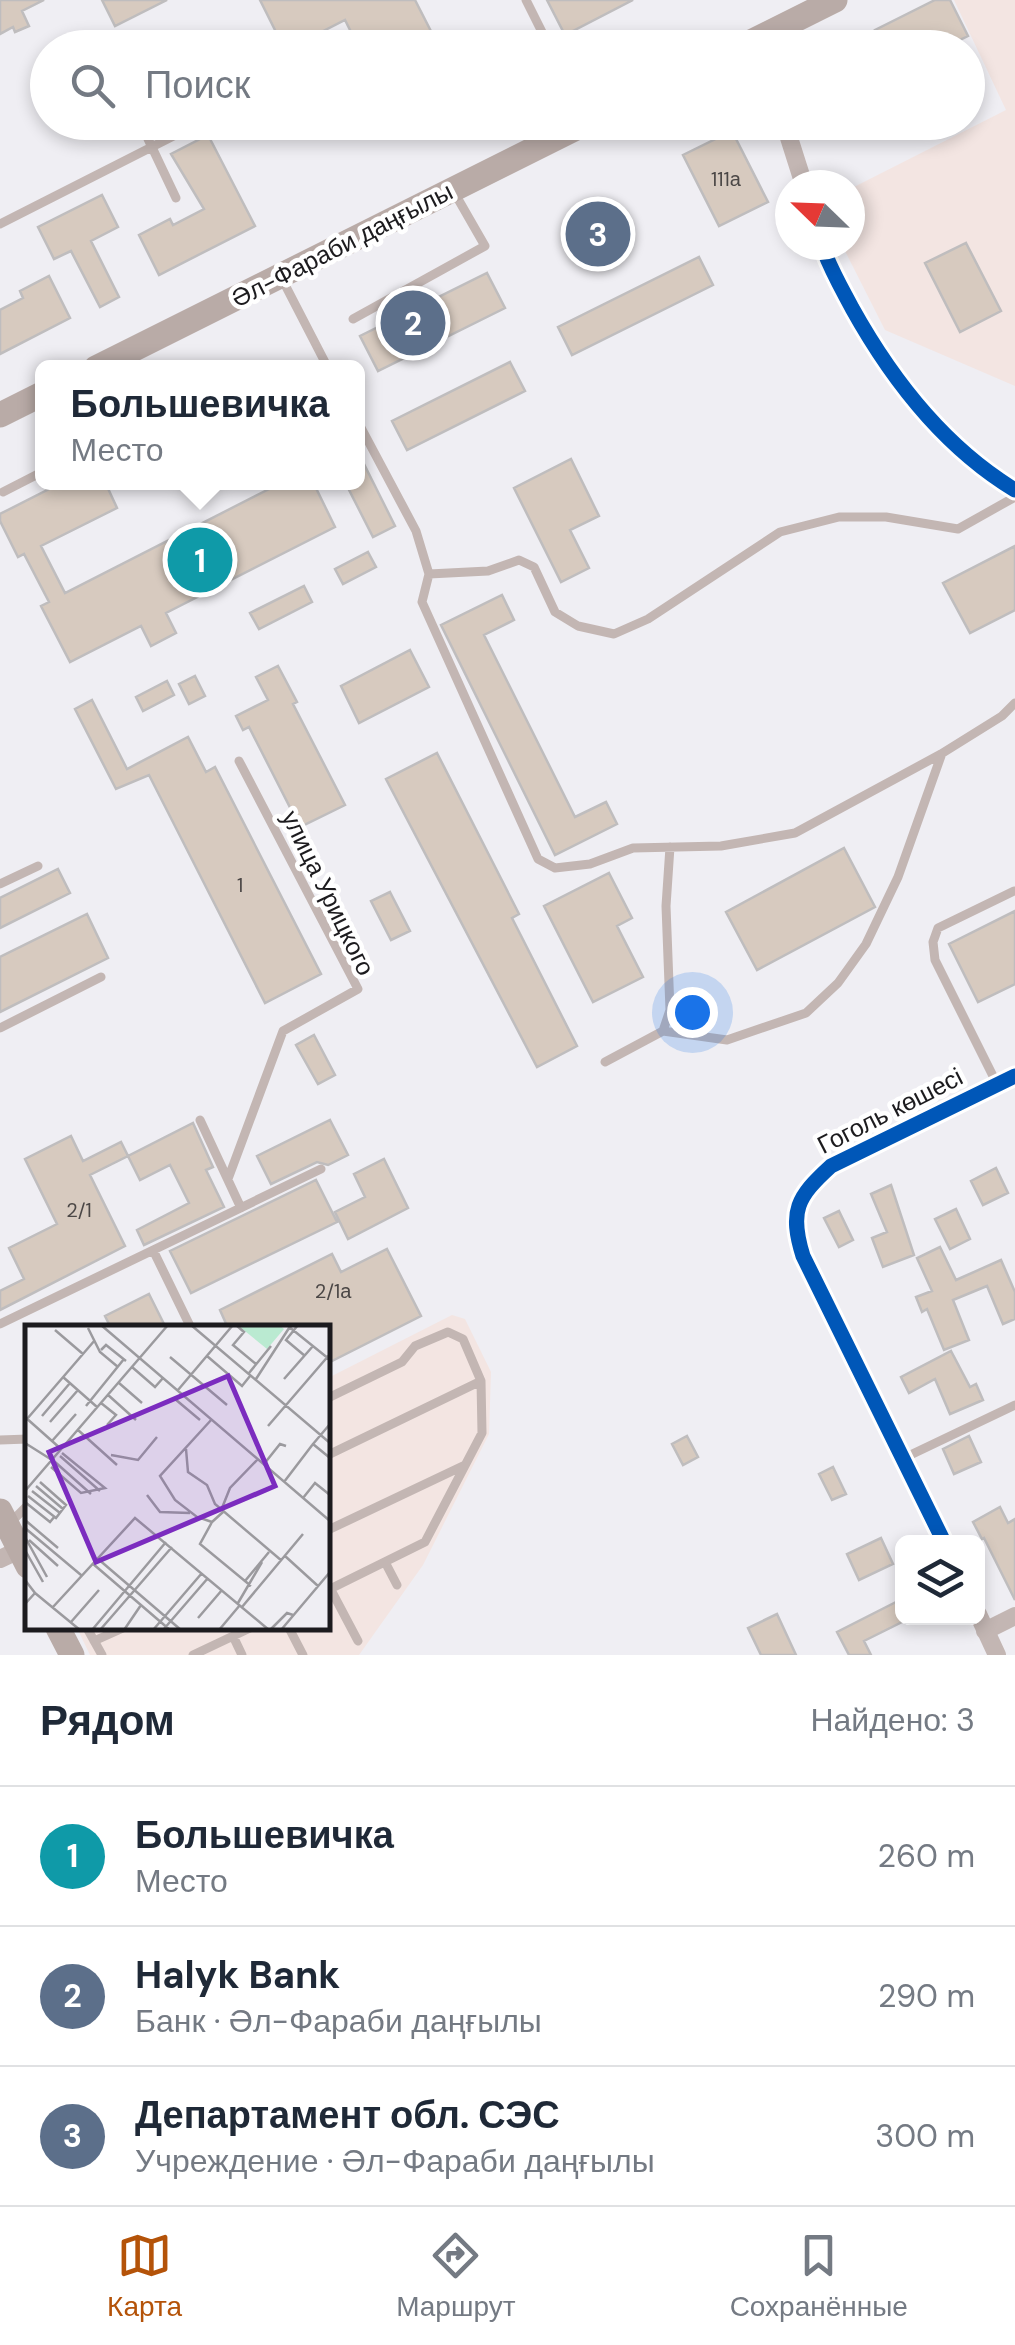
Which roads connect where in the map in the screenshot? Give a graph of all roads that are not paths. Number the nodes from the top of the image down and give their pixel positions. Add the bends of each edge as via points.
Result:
1 (526, 0) edge
2 (835, 0) edge
3 (804, 7) edge
4 (541, 30) edge
5 (769, 30) edge
6 (148, 140) edge
7 (167, 140) edge
8 (552, 140) edge
9 (790, 140) edge
10 (152, 148) junction
11 (799, 170) edge
12 (453, 189) junction
13 (176, 198) dead end
14 (0, 224) edge
15 (826, 260) edge
16 (280, 275) junction
17 (353, 318) dead end
18 (112, 360) edge
19 (324, 360) edge
20 (35, 401) edge
21 (0, 415) edge
22 (365, 435) edge
23 (35, 476) edge
24 (3, 492) dead end
25 (1015, 493) edge
26 (430, 574) junction
27 (1015, 703) edge
28 (941, 754) junction
29 (238, 761) dead end
30 (670, 847) junction
31 (38, 866) dead end
32 (0, 884) edge
33 (1014, 891) edge
34 (101, 977) dead end
35 (0, 1028) edge
36 (663, 1031) junction
37 (605, 1062) dead end
38 (1015, 1076) edge
39 (998, 1084) junction
40 (200, 1120) dead end
41 (321, 1169) dead end
42 (228, 1179) junction
43 (241, 1208) junction
44 (153, 1250) junction
45 (0, 1324) edge
46 (190, 1325) edge
47 (482, 1381) junction
48 (330, 1397) edge
49 (1015, 1405) edge
50 (25, 1439) edge
51 (0, 1440) edge
52 (330, 1454) edge
53 (904, 1458) junction
54 (466, 1464) junction
55 (4, 1519) edge
56 (330, 1529) edge
57 (941, 1535) edge
58 (16, 1559) edge
59 (384, 1562) junction
60 (397, 1585) dead end
61 (330, 1589) edge
62 (330, 1591) edge
63 (1015, 1616) edge
64 (985, 1621) edge
65 (982, 1625) edge
66 (59, 1630) edge
67 (88, 1630) edge
68 (119, 1630) edge
69 (246, 1630) edge
70 (290, 1630) edge
71 (233, 1636) junction
72 (94, 1641) junction
73 (358, 1642) dead end
74 (72, 1655) edge
75 (102, 1655) edge
76 (193, 1655) edge
77 (242, 1655) edge
78 (302, 1655) edge
79 (996, 1655) edge

1 - 4 lane
2 - 3 main road
3 - 5 main road
6 - 10 lane
7 - 10 lane
8 - 12 main road, Әл-Фараби даңғылы
9 - 11 street
10 - 13 lane
10 - 14 lane
12 - 16 main road, Әл-Фараби даңғылы
12 - 17 lane via 484,246
15 - 25 street via 878,356 914,401
16 - 18 main road, Әл-Фараби даңғылы
16 - 19 lane
20 - 21 main road
22 - 26 lane via 416,532
23 - 24 lane
25 - 26 lane via 958,529 838,517 780,532 648,619 614,634 578,626 555,612 534,566 518,560 488,571
26 - 30 lane via 422,602 538,858 555,868 633,848
27 - 28 lane
28 - 30 lane via 795,833
28 - 36 lane via 898,877 866,944 838,983 806,1013 727,1040
29 - 42 lane, улица Урицкого via 358,989 284,1031
30 - 36 lane via 670,1010
31 - 32 lane
33 - 39 lane via 938,928 933,942 935,960
34 - 35 lane
36 - 37 lane
38 - 39 street, Гоголь көшесі
39 - 53 street, Гоголь көшесі via 831,1166 798,1203 803,1256
40 - 42 lane
41 - 43 lane
42 - 43 lane
43 - 44 lane
44 - 45 lane
44 - 46 lane
47 - 48 lane via 463,1339 448,1332
47 - 52 lane
47 - 54 lane via 482,1433
49 - 53 lane
50 - 51 lane
53 - 57 street
54 - 56 lane
54 - 59 lane via 425,1542
55 - 58 main road
59 - 60 lane
59 - 61 lane
62 - 73 lane
63 - 64 street
65 - 79 street
66 - 74 main road
67 - 72 lane
68 - 72 lane
69 - 71 lane
70 - 78 lane
71 - 76 lane
71 - 77 lane
72 - 75 lane

